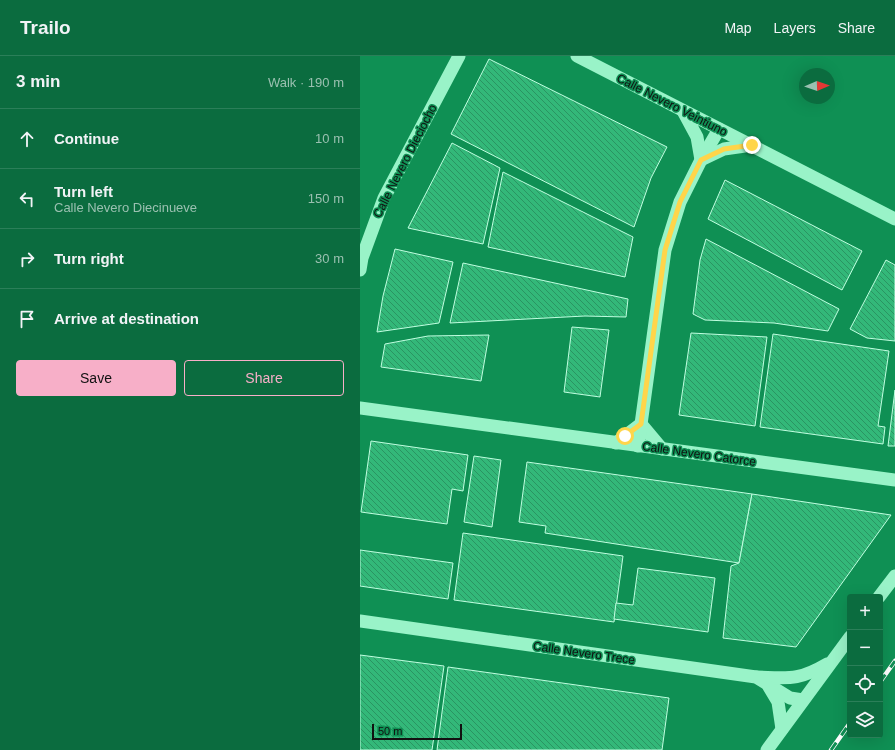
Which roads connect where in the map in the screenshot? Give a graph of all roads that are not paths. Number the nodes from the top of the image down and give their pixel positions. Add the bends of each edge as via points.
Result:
1 (459, 56) edge
2 (577, 56) edge
3 (683, 111) junction
4 (719, 129) junction
5 (752, 145) junction
6 (701, 160) junction
7 (895, 219) edge
8 (360, 270) edge
9 (361, 407) edge
10 (641, 424) junction
11 (616, 443) junction
12 (638, 446) junction
13 (662, 449) junction
14 (895, 480) edge
15 (895, 576) edge
16 (881, 594) edge
17 (360, 621) edge
18 (847, 641) edge
19 (832, 661) junction
20 (772, 681) junction
21 (803, 700) junction
22 (782, 729) junction
23 (767, 750) edge

1 - 8 street, Calle Nevero Dieciocho via 384,198
2 - 3 street, Calle Nevero Veintiuno
3 - 4 street, Calle Nevero Veintiuno
3 - 6 street via 697,137
4 - 5 street, Calle Nevero Veintiuno
4 - 6 street
5 - 6 street via 724,149
5 - 7 street, Calle Nevero Veintiuno
6 - 10 street via 680,202 665,250
9 - 11 street, Calle Nevero Catorce
10 - 11 street
10 - 12 street
10 - 13 street
11 - 12 street, Calle Nevero Catorce
12 - 13 street, Calle Nevero Catorce
13 - 14 street, Calle Nevero Catorce
15 - 16 street
17 - 20 street, Calle Nevero Trece
18 - 19 street
19 - 20 street, Calle Nevero Trece via 812,673
19 - 21 street
20 - 21 street
20 - 22 street
21 - 22 street
22 - 23 street

